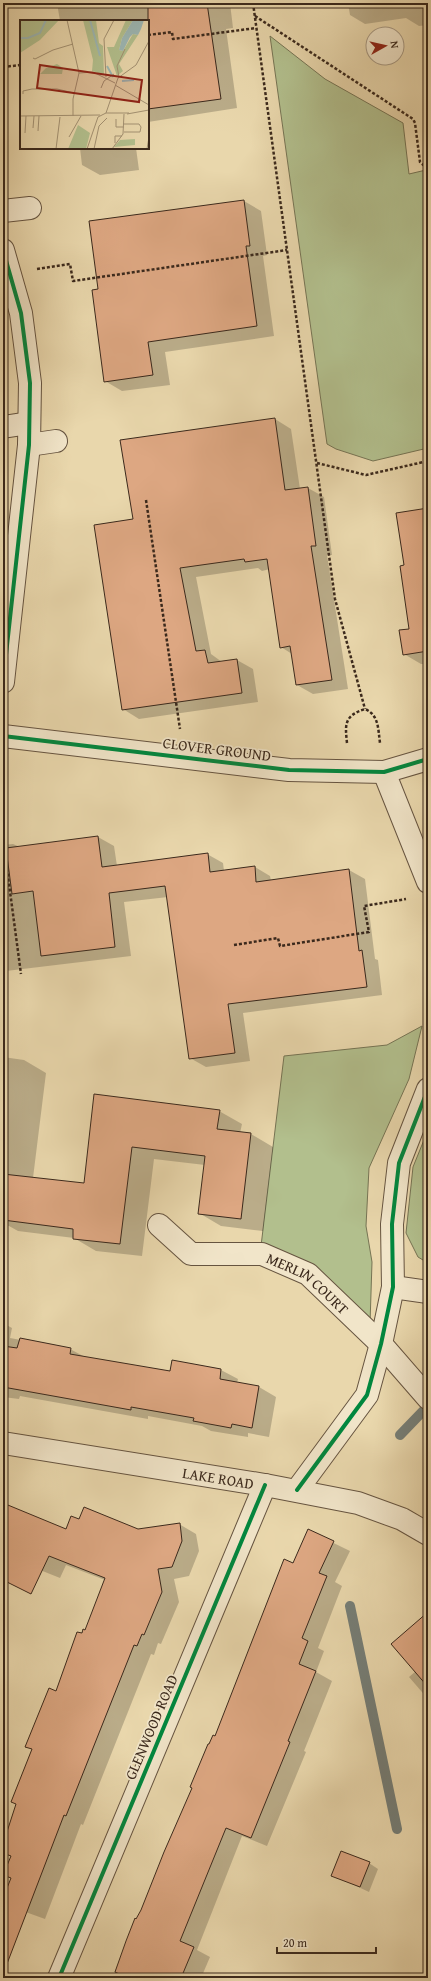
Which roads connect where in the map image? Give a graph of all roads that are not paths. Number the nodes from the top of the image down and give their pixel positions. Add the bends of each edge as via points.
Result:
1 (30, 208) dead end
2 (3, 211) edge
3 (3, 250) edge
4 (29, 423) junction
5 (3, 427) edge
6 (56, 442) dead end
7 (29, 445) junction
8 (11, 524) edge
9 (3, 682) edge
10 (3, 736) edge
11 (428, 759) edge
12 (384, 772) junction
13 (428, 882) edge
14 (428, 1089) edge
15 (159, 1225) dead end
16 (393, 1287) junction
17 (428, 1292) edge
18 (381, 1344) junction
19 (428, 1398) edge
20 (3, 1443) edge
21 (265, 1485) junction
22 (297, 1490) junction
23 (428, 1534) edge
24 (59, 1978) edge

1 - 2 street
3 - 4 street via 21,313 30,383
4 - 5 street
4 - 7 street
6 - 7 street
7 - 8 street
8 - 9 street
10 - 12 street, CLOVER GROUND via 289,770
11 - 12 street, CLOVER GROUND
12 - 13 street
14 - 16 street via 399,1163 392,1224
15 - 18 street, MERLIN COURT via 191,1254 262,1254 308,1274
16 - 17 street
16 - 18 street
18 - 19 street, MERLIN COURT
18 - 22 street via 367,1395
20 - 21 street, LAKE ROAD
21 - 22 street, LAKE ROAD
21 - 24 street, GLENWOOD ROAD
22 - 23 street, LAKE ROAD via 358,1503 402,1519

